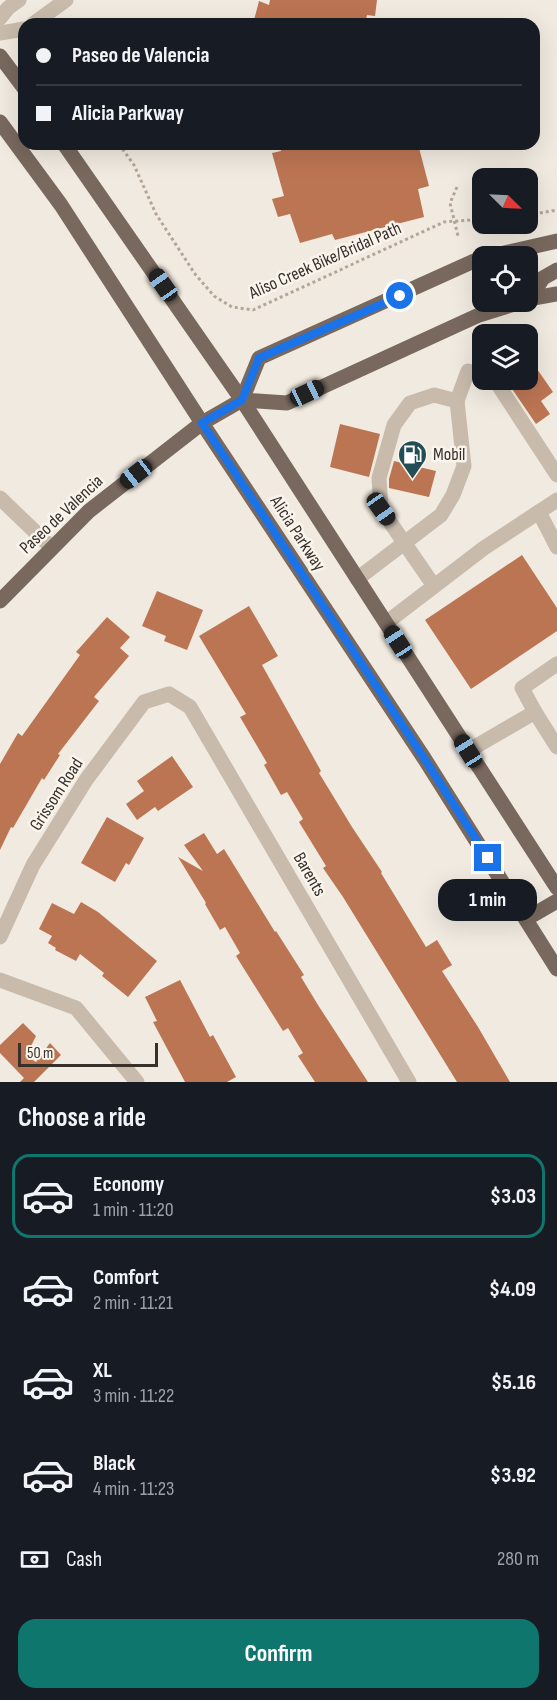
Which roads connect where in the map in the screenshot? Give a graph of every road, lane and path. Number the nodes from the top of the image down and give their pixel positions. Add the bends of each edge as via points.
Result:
1 (18, 0) edge
2 (66, 0) edge
3 (0, 18) edge
4 (41, 18) edge
5 (18, 30) edge
6 (0, 33) edge
7 (0, 56) edge
8 (18, 80) edge
9 (0, 122) edge
10 (18, 146) edge
11 (21, 150) edge
12 (68, 150) edge
13 (123, 150) edge
14 (457, 187) dead end
15 (557, 210) edge
16 (538, 213) edge
17 (472, 220) edge
18 (455, 221) junction
19 (458, 236) dead end
20 (557, 241) edge
21 (535, 246) edge
22 (472, 264) edge
23 (557, 270) edge
24 (538, 284) edge
25 (557, 294) edge
26 (538, 298) edge
27 (488, 312) edge
28 (472, 379) edge
29 (502, 390) edge
30 (242, 400) junction
31 (457, 401) junction
32 (202, 423) junction
33 (557, 475) edge
34 (0, 498) edge
35 (557, 500) edge
36 (539, 512) junction
37 (405, 544) junction
38 (557, 547) edge
39 (52, 548) junction
40 (357, 579) junction
41 (434, 586) junction
42 (0, 601) edge
43 (386, 623) junction
44 (557, 664) edge
45 (169, 694) joint
46 (535, 712) junction
47 (552, 730) edge
48 (557, 747) edge
49 (468, 751) junction
50 (557, 888) edge
51 (557, 901) edge
52 (526, 919) junction
53 (0, 937) edge
54 (557, 969) edge
55 (0, 980) edge
56 (137, 1082) edge
57 (409, 1082) edge

1 - 3 street
2 - 4 street
5 - 6 street
7 - 8 main road
9 - 10 main road, Alicia Parkway
11 - 32 main road, Alicia Parkway via 61,204
12 - 30 main road, Alicia Parkway
13 - 18 path, Aliso Creek Bike/Bridal Path via 156,214 195,274 214,296 232,307 253,310 444,222
14 - 18 path via 450,203
15 - 16 path
17 - 18 path, Aliso Creek Bike/Bridal Path
18 - 19 path
20 - 21 main road
22 - 30 main road via 259,358
23 - 24 main road
25 - 26 main road
27 - 30 main road via 287,403
28 - 31 street
29 - 33 street
30 - 32 main road, Paseo de Valencia
30 - 40 main road, Alicia Parkway
31 - 37 street via 464,466 441,515
31 - 37 street via 434,395 410,403 394,425 379,478 381,509
32 - 39 main road, Paseo de Valencia via 89,511
32 - 52 main road, Alicia Parkway
34 - 39 street
35 - 36 street
36 - 38 street
36 - 41 street
37 - 40 street
37 - 41 street
39 - 42 main road, Paseo de Valencia
40 - 43 main road, Alicia Parkway
41 - 43 street
43 - 49 main road, Alicia Parkway
44 - 46 street via 522,688
45 - 53 street, Grissom Road via 144,702 86,780 33,865
45 - 57 street, Barents via 190,707
46 - 47 street
46 - 49 street
47 - 48 street
49 - 50 main road, Alicia Parkway
51 - 52 main road
52 - 54 main road, Alicia Parkway
55 - 56 street via 76,1008

